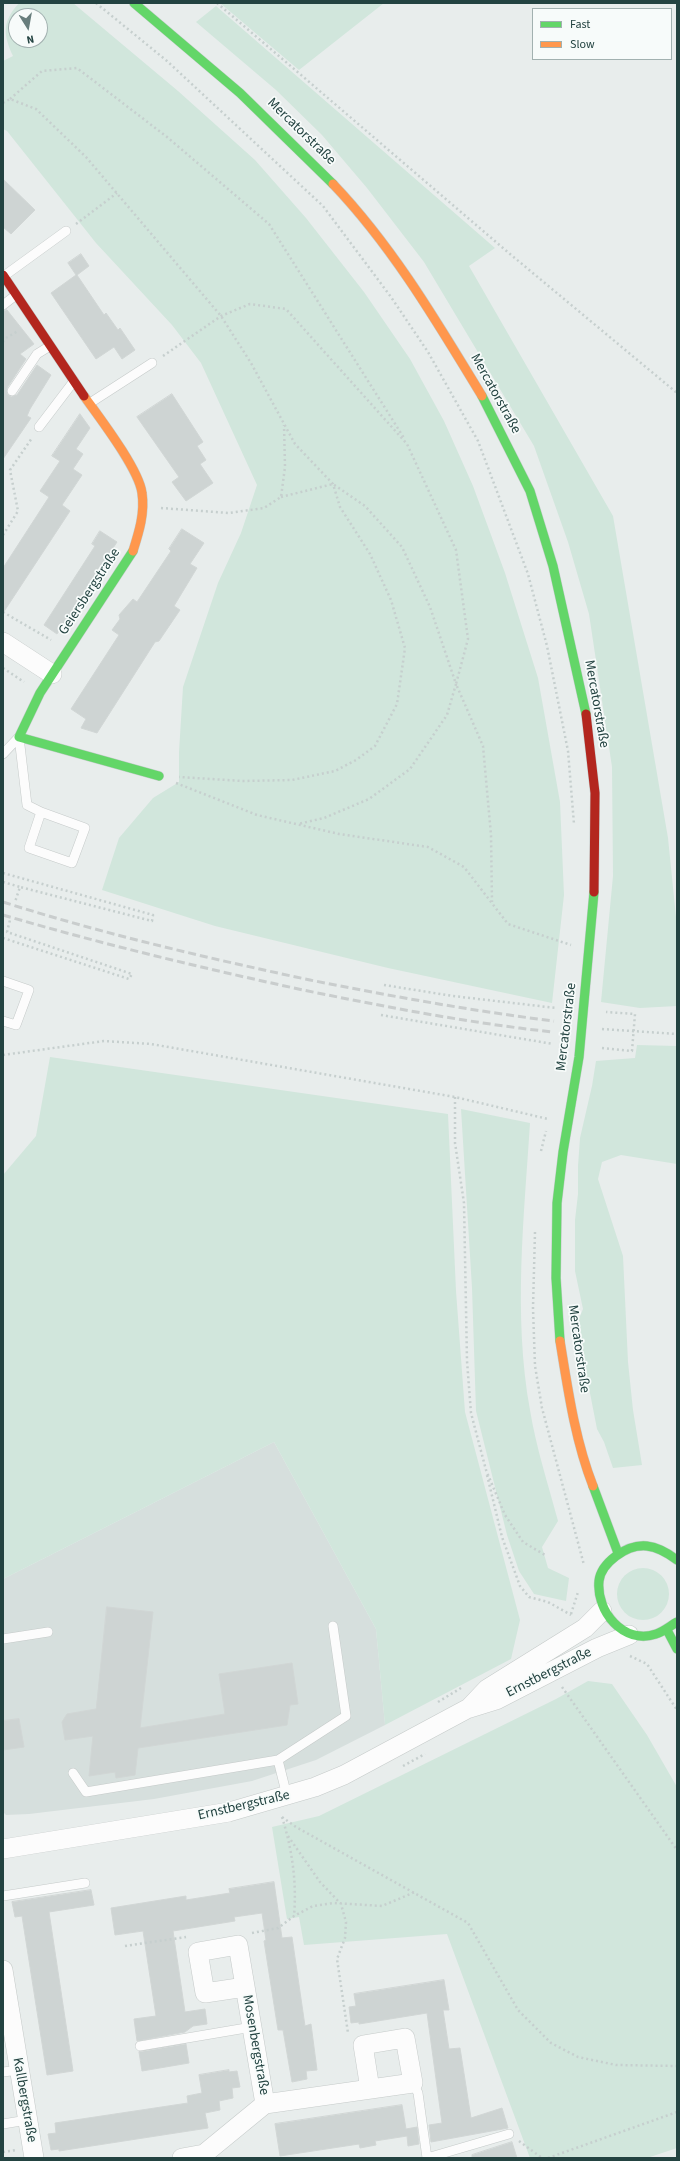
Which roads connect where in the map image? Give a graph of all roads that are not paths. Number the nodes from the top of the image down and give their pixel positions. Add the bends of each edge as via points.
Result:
1 (134, 3) edge
2 (66, 232) road end
3 (3, 276) edge
4 (16, 295) junction
5 (3, 305) edge
6 (50, 346) junction
7 (152, 363) road end
8 (74, 382) junction
9 (12, 391) dead end
10 (89, 404) junction
11 (39, 427) road end
12 (3, 642) edge
13 (52, 674) junction
14 (19, 737) junction
15 (3, 754) edge
16 (159, 776) road end
17 (41, 812) junction
18 (3, 981) edge
19 (3, 1021) edge
20 (618, 1553) junction
21 (677, 1560) edge
22 (602, 1611) junction
23 (677, 1622) edge
24 (333, 1626) dead end
25 (667, 1630) junction
26 (48, 1632) dead end
27 (629, 1635) junction
28 (3, 1639) edge
29 (677, 1649) edge
30 (467, 1709) junction
31 (278, 1760) junction
32 (73, 1773) dead end
33 (287, 1796) junction
34 (3, 1849) edge
35 (85, 1883) dead end
36 (3, 1896) edge
37 (3, 1970) edge
38 (245, 1987) junction
39 (7, 2020) edge
40 (252, 2027) junction
41 (140, 2046) dead end
42 (11, 2071) edge
43 (412, 2083) junction
44 (370, 2089) junction
45 (265, 2104) junction
46 (27, 2120) junction
47 (3, 2124) edge
48 (508, 2134) road end
49 (34, 2158) edge
50 (182, 2158) edge

1 - 20 main road, Mercatorstraße via 240,93 358,210 410,279 448,340 491,411 530,491 553,566 579,677 588,727 595,794 593,920 578,1057 557,1203 558,1328 569,1394 586,1468
2 - 3 lane
3 - 4 main road, Geiersbergstraße
4 - 5 lane
4 - 6 main road, Geiersbergstraße
6 - 8 main road, Geiersbergstraße
6 - 9 lane via 37,354
7 - 10 lane
8 - 10 main road, Geiersbergstraße
8 - 11 lane
10 - 13 main road, Geiersbergstraße via 130,464 142,491 144,503 140,529 132,554
12 - 13 street
13 - 14 main road, Geiersbergstraße
14 - 15 lane, Geiersbergstraße
14 - 16 main road
14 - 17 lane via 26,805
17 - 17 lane via 84,828 72,863 29,848
18 - 19 lane via 29,990 16,1025
20 - 21 main road via 632,1546 647,1545 663,1549
20 - 22 main road via 606,1564 601,1573 598,1588
22 - 27 main road via 611,1624
22 - 30 street, Ernstbergstraße via 585,1628 487,1689
23 - 25 main road
24 - 31 lane via 346,1716
25 - 27 main road via 645,1637
25 - 29 main road
26 - 28 lane
27 - 30 street, Ernstbergstraße via 597,1648 496,1700
30 - 33 street, Ernstbergstraße via 344,1775
31 - 32 lane via 86,1792
31 - 33 lane
33 - 34 street, Ernstbergstraße via 229,1812
35 - 36 lane
37 - 39 street, Kallbergstraße
38 - 38 street, Mosenbergstraße via 238,1945 198,1952 205,1993
38 - 40 street, Mosenbergstraße
39 - 42 street, Kallbergstraße
40 - 41 lane
40 - 45 street, Mosenbergstraße
42 - 46 street, Kallbergstraße
43 - 44 street, Mosenbergstraße
43 - 44 street via 405,2038 363,2045
43 - 48 lane via 418,2093 427,2158
44 - 45 street, Mosenbergstraße
45 - 50 street, Mosenbergstraße via 204,2154
46 - 47 lane
46 - 49 street, Kallbergstraße

